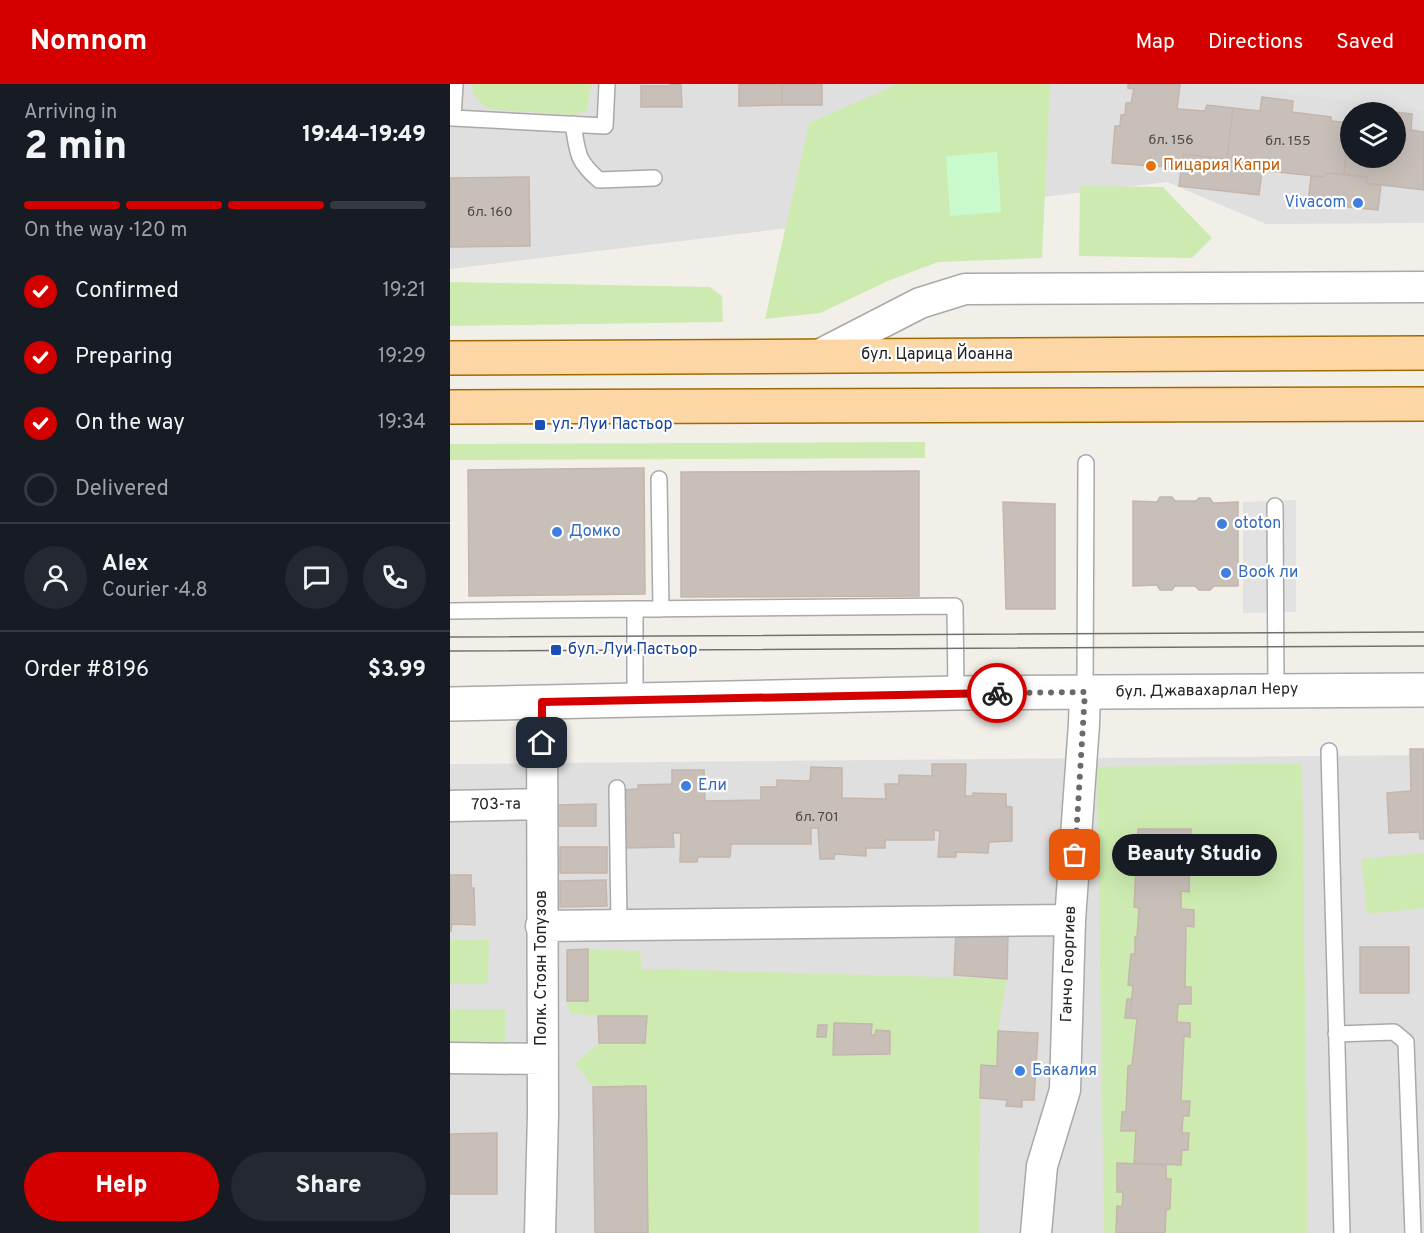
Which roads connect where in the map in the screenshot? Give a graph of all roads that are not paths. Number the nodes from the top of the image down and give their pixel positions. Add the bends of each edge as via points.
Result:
1 (455, 84) edge
2 (607, 84) edge
3 (573, 124) junction
4 (654, 178) dead end
5 (1424, 287) edge
6 (1424, 352) edge
7 (817, 356) junction
8 (450, 358) edge
9 (1424, 404) edge
10 (450, 407) edge
11 (1086, 463) dead end
12 (659, 479) dead end
13 (1275, 506) dead end
14 (452, 609) edge
15 (635, 609) junction
16 (661, 609) junction
17 (1276, 690) junction
18 (1424, 690) edge
19 (1085, 692) junction
20 (956, 693) junction
21 (635, 700) junction
22 (542, 702) junction
23 (450, 704) edge
24 (1329, 751) dead end
25 (617, 788) dead end
26 (542, 804) junction
27 (450, 806) edge
28 (1070, 920) junction
29 (619, 924) junction
30 (541, 926) junction
31 (1336, 1034) junction
32 (450, 1058) edge
33 (543, 1059) junction
34 (540, 1233) edge
35 (1036, 1233) edge
36 (1342, 1233) edge
37 (1413, 1233) edge

1 - 3 lane via 453,118
2 - 3 lane via 605,126
3 - 4 lane via 577,152 584,167 599,180
5 - 7 street via 965,289 920,303
6 - 7 main road, бул. Царица Йоанна
7 - 8 main road, бул. Царица Йоанна
9 - 10 main road
11 - 19 lane
12 - 16 lane
13 - 17 lane
14 - 15 lane
15 - 16 lane
15 - 21 lane
16 - 20 lane via 955,606
17 - 18 street, бул. Джавахарлал Неру
17 - 19 street, бул. Джавахарлал Неру
19 - 20 street, бул. Джавахарлал Неру
19 - 28 street, Ганчо Георгиев
20 - 21 street, бул. Джавахарлал Неру
21 - 22 street, бул. Джавахарлал Неру
22 - 23 street, бул. Джавахарлал Неру
22 - 26 street, Полк. Стоян Топузов
24 - 31 lane
25 - 29 lane
26 - 27 street, 703-та
26 - 30 street, Полк. Стоян Топузов
28 - 29 street
28 - 35 street, Ганчо Георгиев via 1065,1090 1042,1166
29 - 30 street
30 - 33 street, Полк. Стоян Топузов
31 - 36 lane
31 - 37 lane via 1394,1032 1406,1042
32 - 33 street
33 - 34 street, Полк. Стоян Топузов

